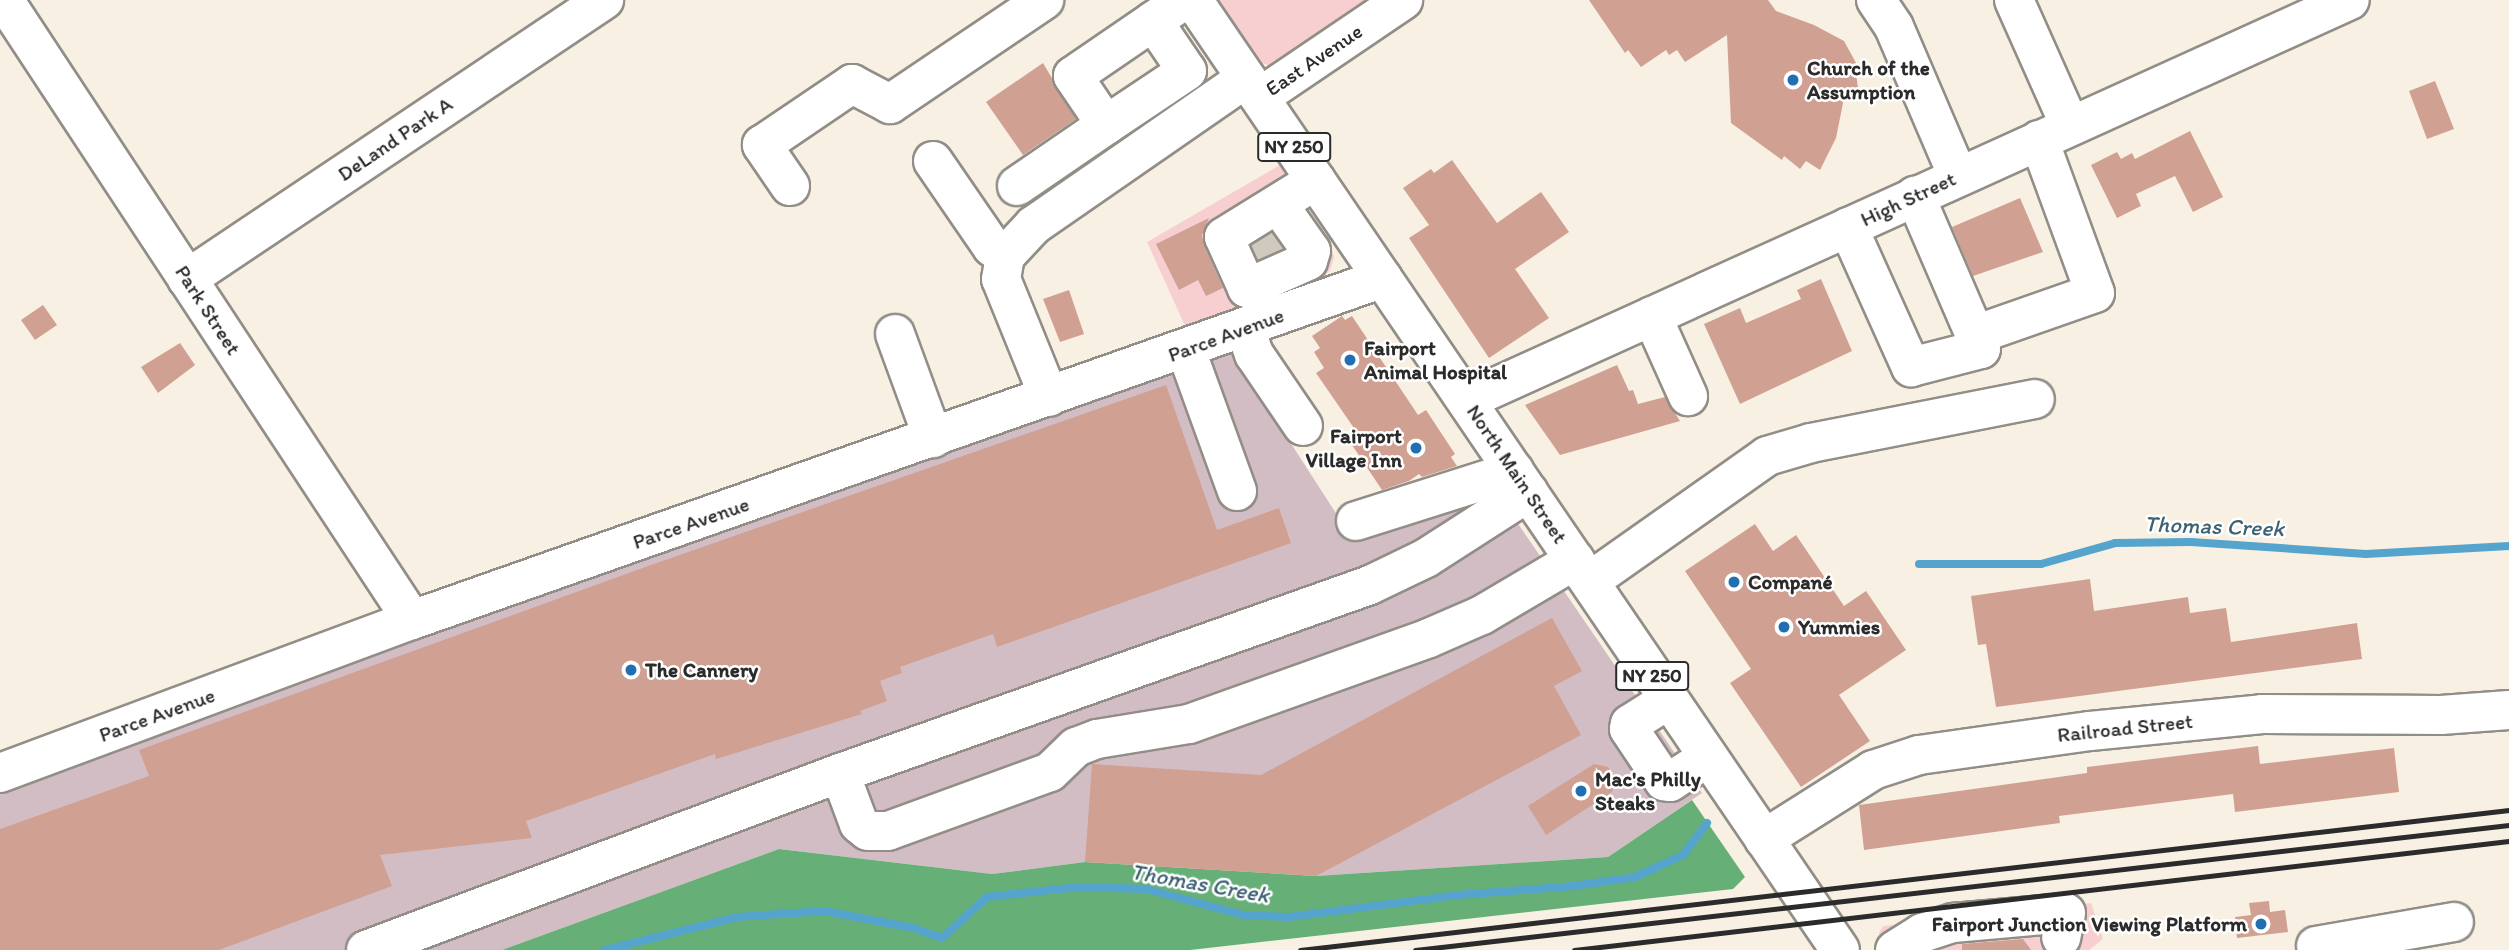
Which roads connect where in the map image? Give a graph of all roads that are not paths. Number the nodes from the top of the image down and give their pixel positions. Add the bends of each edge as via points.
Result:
1 (4, 0) edge
2 (604, 0) edge
3 (1044, 0) edge
4 (1184, 0) edge
5 (1193, 0) edge
6 (1403, 0) edge
7 (1876, 0) edge
8 (2014, 0) edge
9 (2350, 0) edge
10 (1153, 21) junction
11 (1253, 87) junction
12 (1106, 125) junction
13 (2055, 133) junction
14 (933, 161) dead end
15 (1958, 176) junction
16 (1316, 180) junction
17 (790, 186) dead end
18 (1017, 186) dead end
19 (1915, 197) junction
20 (1848, 227) junction
21 (1005, 256) junction
22 (187, 278) junction
23 (1383, 278) junction
24 (1292, 311) junction
25 (1652, 316) junction
26 (1245, 328) junction
27 (895, 334) dead end
28 (1975, 335) junction
29 (1185, 349) junction
30 (1688, 396) dead end
31 (1049, 397) junction
32 (2035, 399) dead end
33 (1466, 400) junction
34 (1303, 426) dead end
35 (933, 438) junction
36 (1522, 481) junction
37 (1237, 491) dead end
38 (1356, 521) dead end
39 (1583, 571) junction
40 (412, 620) junction
41 (2509, 710) edge
42 (0, 773) edge
43 (840, 773) junction
44 (1764, 839) junction
45 (2454, 922) dead end
46 (2061, 939) dead end
47 (2307, 949) edge
48 (366, 950) edge
49 (1840, 950) edge
50 (1895, 950) edge

1 - 22 street, Park Street
2 - 22 street, DeLand Park A
3 - 17 street via 890,104 852,84 762,145
4 - 10 street
5 - 11 street, North Main Street / NY 250
6 - 11 street, East Avenue
7 - 15 street via 1894,27
8 - 13 street
9 - 13 street, High Street
10 - 12 street via 1073,75
10 - 12 street via 1187,71
11 - 16 street, North Main Street / NY 250
11 - 21 street, East Avenue via 1034,225
12 - 18 street
13 - 15 street, High Street
13 - 28 street via 2095,293
14 - 21 street via 992,247
15 - 19 street, High Street
16 - 23 street, North Main Street / NY 250
16 - 24 street via 1268,241
19 - 20 street, High Street
19 - 28 street
20 - 25 street, High Street
20 - 28 street via 1911,367 1981,349
21 - 31 street via 1001,279
22 - 40 street, Park Street
23 - 24 street, Parce Avenue
23 - 33 street, North Main Street / NY 250
24 - 26 street, Parce Avenue
25 - 30 street
25 - 33 street, High Street
26 - 29 street, Parce Avenue
26 - 34 street via 1254,354
27 - 35 street
29 - 31 street, Parce Avenue
29 - 37 street
31 - 35 street, Parce Avenue
32 - 39 street via 1811,443 1767,456
33 - 36 street, North Main Street / NY 250
35 - 40 street, Parce Avenue
36 - 38 street
36 - 39 street, North Main Street / NY 250
36 - 43 street via 1426,558 1370,585
39 - 43 street via 1429,638 1189,724 1097,739 1076,747 1050,772 888,831 868,831 859,824
39 - 44 street, North Main Street / NY 250
40 - 42 street, Parce Avenue
41 - 44 street, Railroad Street via 2430,715 2262,714 2090,731 1919,755 1873,770
43 - 48 street
44 - 49 street, North Main Street / NY 250
45 - 47 street
46 - 50 street via 2066,913 1954,923 1922,933

